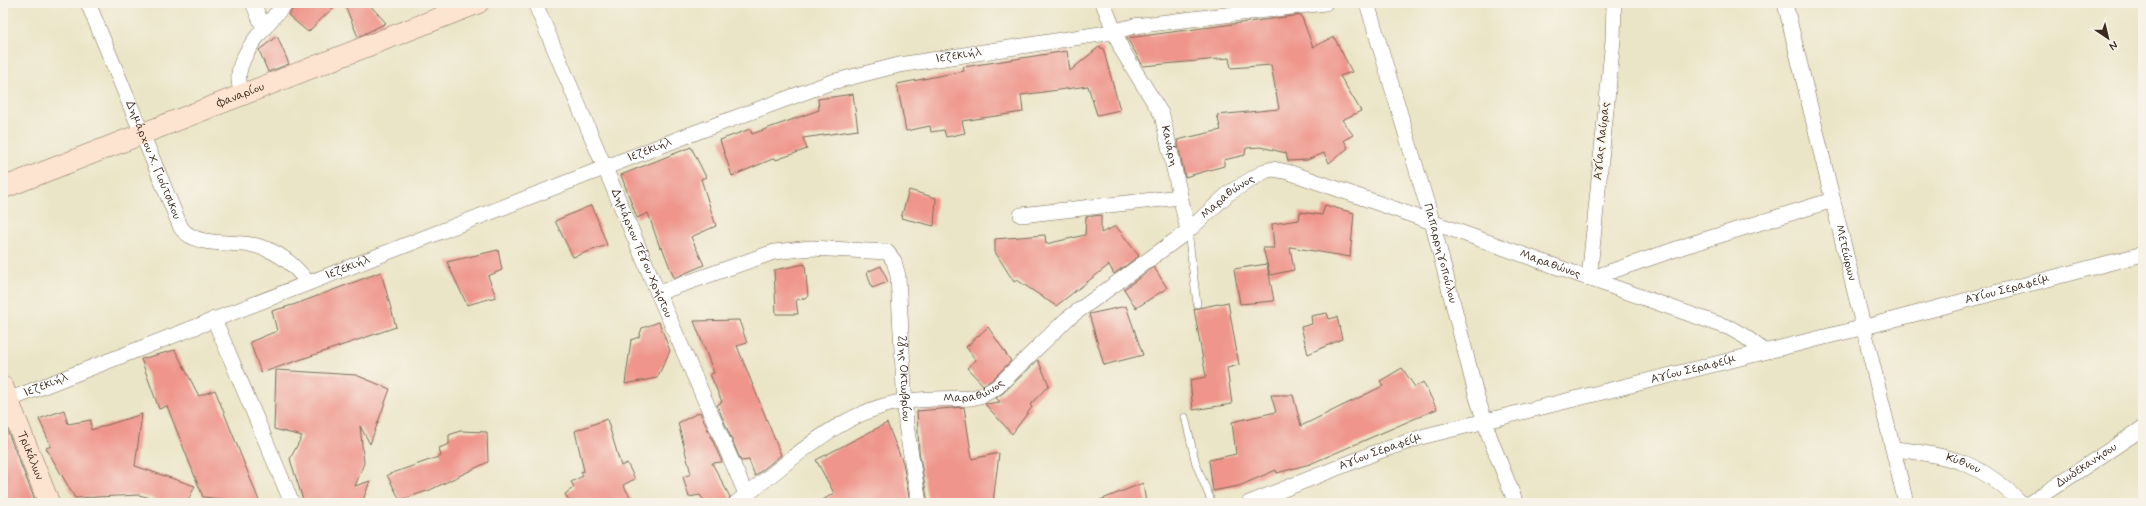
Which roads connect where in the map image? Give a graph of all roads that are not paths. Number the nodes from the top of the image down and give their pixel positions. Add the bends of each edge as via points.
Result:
1 (88, 3) edge
2 (253, 3) edge
3 (286, 3) edge
4 (478, 3) edge
5 (535, 3) edge
6 (1103, 3) edge
7 (1325, 3) edge
8 (1367, 3) edge
9 (1614, 3) edge
10 (1786, 3) edge
11 (264, 29) junction
12 (1113, 32) junction
13 (242, 95) junction
14 (142, 134) junction
15 (604, 168) junction
16 (3, 188) edge
17 (1180, 197) junction
18 (1833, 200) junction
19 (1021, 215) dead end
20 (1432, 221) junction
21 (1188, 231) junction
22 (2143, 254) edge
23 (1589, 279) junction
24 (308, 282) junction
25 (658, 293) junction
26 (1197, 304) dead end
27 (214, 319) junction
28 (1864, 327) junction
29 (1764, 351) junction
30 (5, 396) edge
31 (904, 402) junction
32 (1185, 417) dead end
33 (1484, 420) junction
34 (2143, 428) edge
35 (1894, 449) junction
36 (744, 500) edge
37 (49, 503) edge
38 (292, 503) edge
39 (919, 503) edge
40 (1212, 503) edge
41 (1249, 503) edge
42 (1516, 503) edge
43 (1906, 503) edge
44 (2021, 503) edge
45 (2030, 503) edge

1 - 14 street, Δημάρχου Χ. Γιούτσικου
2 - 11 street
3 - 11 street
4 - 13 main road, Φαναρίου
5 - 15 street, Δημάρχου Τέγου Χρήστου
6 - 12 street, Κανάρη
7 - 12 street, Ιεζεκιήλ via 1134,26
8 - 20 street, Παπαρρηγοπούλου
9 - 23 street, Αγίας Λαύρας via 1612,48
10 - 18 street, Μετεώρων
11 - 13 street via 240,69
12 - 15 street, Ιεζεκιήλ via 871,71 832,82
12 - 17 street, Κανάρη via 1162,115
13 - 14 main road, Φαναρίου
14 - 16 main road, Φαναρίου
14 - 24 street, Δημάρχου Χ. Γιούτσικου via 178,222 185,233 201,240 266,248 290,263
15 - 24 street, Ιεζεκιήλ
15 - 25 street, Δημάρχου Τέγου Χρήστου
17 - 19 street
17 - 21 street, Κανάρη
18 - 23 street
18 - 28 street, Μετεώρων
20 - 21 street, Μαραθώνος via 1273,169 1258,174 1229,193
20 - 23 street, Μαραθώνος
20 - 33 street, Παπαρρηγοπούλου
21 - 26 lane, Κανάρη
21 - 31 street, Μαραθώνος via 1067,319 983,396
22 - 28 street, Αγίου Σεραφείμ
23 - 29 street, Μαραθώνος via 1730,328
24 - 27 street, Ιεζεκιήλ
25 - 31 street, 28ης Οκτωβρίου via 755,258 793,249 835,248 887,252 891,255 898,276
25 - 36 street, Δημάρχου Τέγου Χρήστου
27 - 30 street, Ιεζεκιήλ
27 - 38 street
28 - 29 street, Αγίου Σεραφείμ
28 - 35 street, Μετεώρων
29 - 33 street, Αγίου Σεραφείμ
30 - 37 main road, Τρικάλων
31 - 36 street, Μαραθώνος via 876,409 839,426
31 - 39 street, 28ης Οκτωβρίου via 908,443
32 - 40 lane via 1196,464
33 - 41 street, Αγίου Σεραφείμ via 1377,452
33 - 42 street, Παπαρρηγοπούλου
34 - 45 street, Δωδεκανήσου
35 - 43 street, Μετεώρων
35 - 44 street, Κύθνου via 1950,458 1977,468 2000,482

